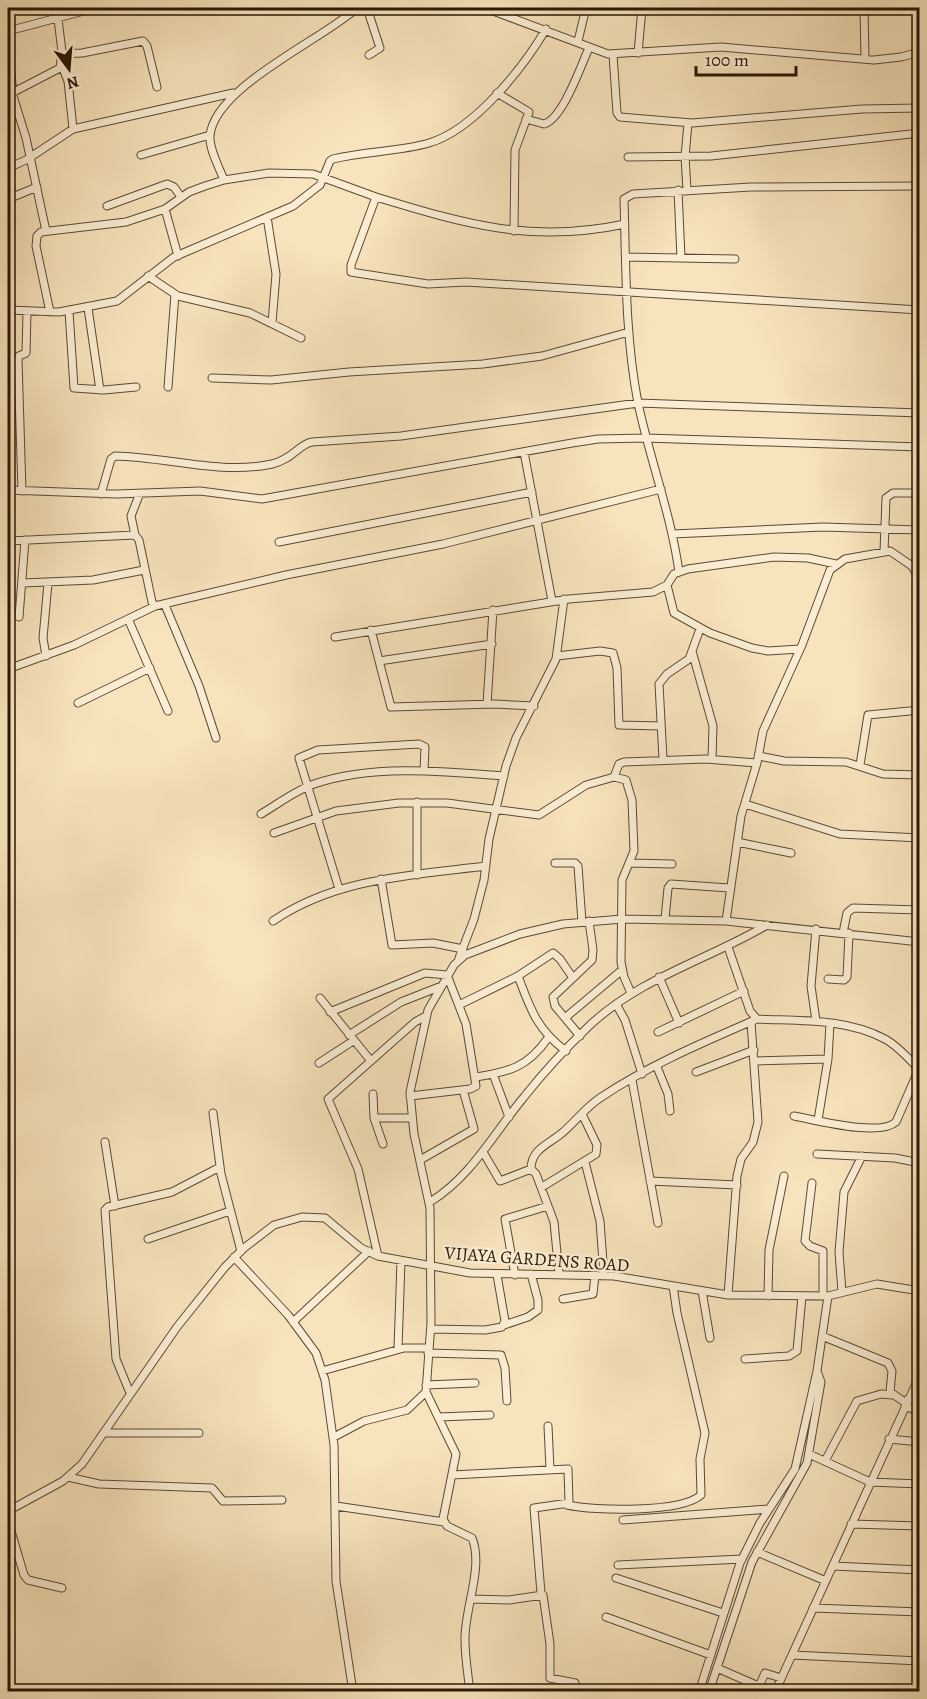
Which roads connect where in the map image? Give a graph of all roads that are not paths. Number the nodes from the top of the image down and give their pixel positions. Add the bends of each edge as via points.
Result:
1 (58, 8) edge
2 (95, 8) edge
3 (357, 8) edge
4 (367, 8) edge
5 (485, 8) edge
6 (586, 8) edge
7 (642, 8) edge
8 (864, 8) edge
9 (60, 18) junction
10 (546, 29) junction
11 (8, 31) edge
12 (8, 39) edge
13 (578, 41) junction
14 (589, 48) junction
15 (920, 52) edge
16 (638, 53) junction
17 (62, 54) junction
18 (613, 54) junction
19 (369, 55) dead end
20 (864, 59) junction
21 (61, 64) junction
22 (157, 87) dead end
23 (233, 93) junction
24 (496, 93) junction
25 (10, 94) edge
26 (920, 108) edge
27 (526, 119) junction
28 (688, 123) junction
29 (73, 129) junction
30 (920, 133) edge
31 (210, 135) junction
32 (141, 155) dead end
33 (30, 157) junction
34 (628, 157) dead end
35 (685, 157) junction
36 (8, 168) edge
37 (324, 178) junction
38 (224, 180) junction
39 (920, 186) edge
40 (37, 187) junction
41 (678, 190) junction
42 (687, 190) junction
43 (181, 197) junction
44 (376, 197) junction
45 (8, 199) edge
46 (107, 206) dead end
47 (165, 208) junction
48 (267, 217) junction
49 (625, 224) junction
50 (45, 231) junction
51 (514, 231) junction
52 (178, 256) junction
53 (626, 257) junction
54 (681, 258) junction
55 (735, 259) dead end
56 (148, 276) junction
57 (175, 294) junction
58 (627, 294) junction
59 (88, 308) junction
60 (8, 310) edge
61 (920, 310) edge
62 (27, 311) junction
63 (69, 311) junction
64 (50, 312) junction
65 (272, 323) junction
66 (629, 332) junction
67 (301, 338) dead end
68 (212, 378) dead end
69 (136, 387) dead end
70 (168, 387) dead end
71 (100, 390) junction
72 (638, 403) junction
73 (920, 413) edge
74 (646, 438) junction
75 (920, 447) edge
76 (524, 452) junction
77 (661, 489) junction
78 (8, 490) edge
79 (22, 491) junction
80 (532, 492) junction
81 (140, 493) junction
82 (920, 493) edge
83 (101, 494) junction
84 (537, 520) junction
85 (884, 528) junction
86 (920, 530) edge
87 (673, 534) junction
88 (135, 536) junction
89 (25, 540) junction
90 (8, 542) edge
91 (279, 542) dead end
92 (884, 552) junction
93 (836, 564) junction
94 (144, 570) junction
95 (679, 572) junction
96 (920, 580) edge
97 (23, 583) junction
98 (48, 583) junction
99 (667, 585) junction
100 (564, 600) junction
101 (552, 601) junction
102 (165, 604) junction
103 (155, 606) junction
104 (493, 610) junction
105 (19, 617) dead end
106 (129, 621) junction
107 (700, 629) junction
108 (371, 630) junction
109 (335, 637) dead end
110 (492, 644) junction
111 (800, 649) junction
112 (692, 651) junction
113 (46, 656) junction
114 (556, 656) junction
115 (379, 661) junction
116 (150, 668) junction
117 (8, 669) edge
118 (78, 703) dead end
119 (487, 704) junction
120 (534, 706) junction
121 (920, 710) edge
122 (168, 711) dead end
123 (661, 726) junction
124 (216, 738) dead end
125 (663, 759) junction
126 (712, 759) junction
127 (758, 760) junction
128 (860, 765) junction
129 (424, 771) junction
130 (920, 775) edge
131 (504, 776) junction
132 (614, 777) junction
133 (308, 786) junction
134 (417, 802) junction
135 (745, 804) junction
136 (495, 809) junction
137 (261, 814) dead end
138 (319, 815) junction
139 (274, 832) dead end
140 (920, 838) edge
141 (737, 842) junction
142 (791, 853) dead end
143 (555, 863) dead end
144 (630, 863) junction
145 (672, 864) dead end
146 (486, 866) junction
147 (417, 874) junction
148 (381, 879) junction
149 (729, 888) junction
150 (339, 889) junction
151 (920, 910) edge
152 (622, 919) junction
153 (665, 919) junction
154 (273, 921) dead end
155 (585, 921) junction
156 (726, 921) junction
157 (766, 925) junction
158 (816, 929) junction
159 (846, 933) junction
160 (920, 942) edge
161 (728, 946) junction
162 (463, 949) junction
163 (459, 958) junction
164 (622, 970) junction
165 (447, 975) junction
166 (518, 976) junction
167 (659, 977) junction
168 (573, 978) junction
169 (828, 979) dead end
170 (439, 987) junction
171 (744, 991) junction
172 (631, 993) junction
173 (320, 998) dead end
174 (616, 1004) junction
175 (459, 1005) junction
176 (330, 1012) junction
177 (920, 1012) edge
178 (426, 1016) junction
179 (565, 1018) junction
180 (754, 1021) junction
181 (816, 1021) junction
182 (679, 1023) junction
183 (830, 1023) junction
184 (916, 1023) dead end
185 (658, 1032) dead end
186 (580, 1035) junction
187 (351, 1038) junction
188 (548, 1038) junction
189 (754, 1050) junction
190 (566, 1051) junction
191 (828, 1059) junction
192 (371, 1061) junction
193 (755, 1061) junction
194 (319, 1063) dead end
195 (657, 1067) junction
196 (919, 1069) edge
197 (696, 1072) dead end
198 (493, 1074) junction
199 (642, 1074) junction
200 (476, 1077) junction
201 (632, 1080) junction
202 (463, 1090) junction
203 (373, 1094) dead end
204 (410, 1096) junction
205 (670, 1111) dead end
206 (213, 1113) dead end
207 (582, 1114) junction
208 (794, 1116) dead end
209 (509, 1117) junction
210 (374, 1118) junction
211 (412, 1118) junction
212 (818, 1120) junction
213 (105, 1142) dead end
214 (383, 1144) dead end
215 (483, 1152) junction
216 (817, 1154) dead end
217 (862, 1156) junction
218 (420, 1160) junction
219 (585, 1162) junction
220 (920, 1162) edge
221 (220, 1167) junction
222 (531, 1169) junction
223 (784, 1176) dead end
224 (650, 1181) junction
225 (812, 1183) dead end
226 (737, 1185) junction
227 (542, 1188) junction
228 (430, 1202) junction
229 (115, 1206) junction
230 (548, 1206) junction
231 (230, 1211) junction
232 (658, 1223) dead end
233 (148, 1239) dead end
234 (241, 1251) junction
235 (369, 1251) junction
236 (378, 1256) junction
237 (234, 1257) junction
238 (400, 1261) junction
239 (431, 1267) junction
240 (531, 1274) junction
241 (559, 1274) junction
242 (496, 1275) junction
243 (516, 1275) junction
244 (595, 1275) junction
245 (604, 1276) junction
246 (673, 1286) junction
247 (702, 1291) junction
248 (842, 1292) junction
249 (920, 1292) edge
250 (728, 1294) junction
251 (768, 1296) junction
252 (802, 1296) junction
253 (826, 1296) junction
254 (563, 1299) dead end
255 (293, 1322) junction
256 (504, 1324) junction
257 (431, 1329) junction
258 (822, 1336) junction
259 (710, 1338) dead end
260 (398, 1349) junction
261 (429, 1351) junction
262 (745, 1359) dead end
263 (322, 1371) junction
264 (817, 1371) junction
265 (920, 1375) edge
266 (475, 1383) dead end
267 (426, 1389) junction
268 (130, 1393) junction
269 (892, 1395) junction
270 (507, 1401) dead end
271 (906, 1402) junction
272 (920, 1403) edge
273 (920, 1412) edge
274 (490, 1415) dead end
275 (439, 1418) junction
276 (548, 1426) dead end
277 (199, 1432) dead end
278 (105, 1433) junction
279 (334, 1437) junction
280 (889, 1439) junction
281 (920, 1442) edge
282 (809, 1454) junction
283 (825, 1461) junction
284 (550, 1469) junction
285 (452, 1475) junction
286 (68, 1477) junction
287 (870, 1482) junction
288 (920, 1484) edge
289 (282, 1500) dead end
290 (567, 1505) junction
291 (336, 1506) junction
292 (769, 1509) junction
293 (8, 1511) edge
294 (623, 1520) dead end
295 (8, 1521) edge
296 (444, 1522) junction
297 (851, 1524) junction
298 (920, 1526) edge
299 (757, 1552) junction
300 (742, 1559) junction
301 (618, 1565) dead end
302 (833, 1566) junction
303 (920, 1570) edge
304 (616, 1578) dead end
305 (826, 1581) junction
306 (62, 1588) dead end
307 (542, 1593) junction
308 (471, 1599) junction
309 (813, 1608) junction
310 (920, 1612) edge
311 (723, 1613) junction
312 (606, 1617) dead end
313 (711, 1655) junction
314 (792, 1655) junction
315 (920, 1661) edge
316 (717, 1668) junction
317 (781, 1678) junction
318 (353, 1692) edge
319 (470, 1692) edge
320 (576, 1692) edge
321 (699, 1692) edge
322 (709, 1692) edge
323 (775, 1692) edge

1 - 9 street
2 - 9 street
3 - 23 street
4 - 19 street via 380,48
5 - 10 street
6 - 13 street
7 - 16 street
8 - 20 street
9 - 11 street
9 - 17 street
10 - 13 street
10 - 24 street via 525,63
12 - 25 street
13 - 14 street
14 - 18 street
14 - 27 street via 552,121 544,124
15 - 20 street via 888,60
16 - 18 street
16 - 20 street via 721,46
17 - 21 street
17 - 22 street via 143,41
18 - 28 street via 617,116
21 - 25 street via 54,72
21 - 29 street via 68,81
23 - 29 street
23 - 31 street
24 - 27 street via 527,109
24 - 37 street via 479,113 447,135 420,145 333,159
25 - 33 street
26 - 28 street
27 - 51 street via 515,150
28 - 35 street
29 - 33 street
30 - 35 street
31 - 32 street
31 - 38 street
33 - 36 street
33 - 40 street
34 - 35 street
35 - 42 street
37 - 38 street via 288,172
37 - 44 street
37 - 48 street via 293,206
38 - 43 street
39 - 42 street
40 - 45 street
40 - 50 street
41 - 42 street
41 - 49 street via 628,195 624,199
41 - 54 street
43 - 46 street via 167,184
43 - 47 street
44 - 51 street via 436,215
44 - 58 street via 351,272 428,284 466,282
47 - 50 street via 102,226
47 - 52 street
48 - 52 street
48 - 65 street via 276,274
49 - 51 street via 571,233
49 - 53 street
50 - 64 street via 38,234 36,246
52 - 56 street
53 - 54 street
53 - 58 street
54 - 55 street
56 - 57 street
56 - 59 street via 121,299
57 - 65 street
57 - 70 street
58 - 61 street
58 - 66 street
59 - 63 street
59 - 71 street
60 - 62 street
62 - 64 street
62 - 79 street via 26,352 18,360
63 - 64 street
63 - 71 street via 73,387
65 - 67 street
66 - 68 street via 542,356 483,364 271,380
66 - 72 street
69 - 71 street
72 - 73 street
72 - 74 street
72 - 83 street via 401,436 312,442 284,461 244,468 115,456
74 - 75 street
74 - 76 street via 598,439
74 - 77 street
76 - 80 street
76 - 81 street via 270,499 200,491
77 - 84 street
77 - 87 street
78 - 79 street
79 - 83 street
80 - 84 street
80 - 91 street
81 - 83 street
81 - 88 street via 131,516
82 - 85 street via 889,495
84 - 101 street
84 - 102 street
85 - 86 street
85 - 87 street
85 - 92 street
87 - 95 street
88 - 89 street
88 - 94 street
89 - 90 street
89 - 97 street
92 - 93 street
92 - 96 street via 905,559
93 - 95 street via 774,557
93 - 111 street via 830,570
94 - 98 street via 93,580
94 - 103 street
95 - 99 street
97 - 98 street
97 - 105 street
98 - 113 street via 43,638
99 - 100 street via 653,592
99 - 107 street via 674,613
100 - 101 street
100 - 114 street
101 - 104 street
102 - 103 street
102 - 124 street
103 - 106 street
104 - 108 street
104 - 110 street
106 - 113 street
106 - 116 street
107 - 111 street via 758,650
107 - 112 street
108 - 109 street
108 - 115 street
110 - 115 street
110 - 119 street
111 - 127 street via 767,720
112 - 123 street via 658,684
112 - 126 street via 713,726
113 - 117 street
114 - 120 street
114 - 123 street via 613,653 620,725
115 - 119 street via 391,707
116 - 118 street
116 - 122 street
119 - 120 street
120 - 131 street via 516,738
121 - 128 street via 868,715
123 - 125 street
125 - 126 street
125 - 132 street via 621,762
126 - 127 street
127 - 128 street
127 - 135 street
128 - 130 street via 884,774
129 - 131 street
129 - 133 street via 372,774
129 - 133 street via 425,747 419,744 318,750 299,758
131 - 136 street
132 - 136 street via 586,786 538,815
132 - 144 street via 626,780 632,800 634,851
133 - 137 street
133 - 138 street
134 - 136 street
134 - 138 street
134 - 147 street
135 - 140 street via 840,834
135 - 141 street
136 - 146 street
138 - 139 street
138 - 150 street
141 - 142 street
141 - 149 street
143 - 155 street via 577,864
144 - 145 street
144 - 152 street via 622,880
146 - 147 street
146 - 162 street
147 - 148 street
148 - 150 street
148 - 162 street via 392,945 433,944
149 - 153 street via 671,884
149 - 156 street
150 - 154 street via 303,902
151 - 159 street via 853,908 847,913
152 - 153 street
152 - 155 street
152 - 164 street
153 - 156 street
155 - 163 street via 520,934
155 - 168 street via 594,956
156 - 157 street
157 - 158 street
157 - 161 street
158 - 159 street
158 - 181 street via 810,986
159 - 160 street
159 - 169 street via 847,977
161 - 167 street
161 - 171 street
162 - 163 street
163 - 165 street
164 - 172 street
164 - 179 street
165 - 170 street
165 - 175 street
165 - 176 street via 425,974
166 - 168 street via 553,953
166 - 175 street
166 - 188 street
167 - 172 street
167 - 182 street
168 - 179 street via 553,997
170 - 178 street
170 - 187 street via 401,1002
171 - 180 street
171 - 182 street
172 - 174 street
173 - 176 street
174 - 186 street
174 - 199 street
175 - 200 street
176 - 187 street
177 - 184 street
178 - 192 street
178 - 204 street
179 - 186 street
180 - 181 street
180 - 189 street
180 - 195 street
181 - 183 street
182 - 185 street
183 - 191 street
183 - 196 street via 858,1028 885,1039
186 - 190 street
187 - 192 street
187 - 194 street
188 - 190 street
188 - 198 street via 522,1065
189 - 193 street
189 - 197 street
190 - 209 street
191 - 193 street
191 - 212 street
192 - 236 street via 328,1099 358,1169
193 - 226 street via 757,1133 741,1159
195 - 199 street
195 - 205 street
196 - 212 street via 892,1125 875,1128
198 - 200 street
198 - 209 street
199 - 201 street
200 - 202 street via 474,1088
201 - 207 street via 597,1100
201 - 224 street
202 - 204 street
202 - 218 street via 474,1129
203 - 210 street
204 - 211 street
206 - 221 street
207 - 219 street via 597,1150
207 - 222 street via 536,1152
208 - 212 street
209 - 215 street
210 - 211 street
210 - 214 street
211 - 218 street
213 - 229 street
215 - 222 street via 500,1181
215 - 228 street via 445,1192
216 - 217 street
217 - 220 street
217 - 248 street via 844,1192 839,1252
218 - 228 street
219 - 227 street
219 - 245 street via 600,1221
221 - 229 street via 172,1192
221 - 231 street
222 - 227 street
223 - 251 street via 769,1250
224 - 226 street
224 - 232 street
225 - 253 street via 805,1241 823,1251
226 - 250 street
227 - 230 street
228 - 239 street
229 - 268 street via 105,1210 113,1337 116,1359
230 - 241 street via 554,1222
230 - 243 street via 505,1219
231 - 233 street
231 - 234 street
234 - 235 street, VIJAYA GARDENS ROAD via 274,1225 316,1216 331,1222
234 - 237 street, VIJAYA GARDENS ROAD
235 - 236 street, VIJAYA GARDENS ROAD
235 - 255 street
236 - 238 street, VIJAYA GARDENS ROAD
237 - 255 street
237 - 268 street, VIJAYA GARDENS ROAD
238 - 239 street, VIJAYA GARDENS ROAD
238 - 260 street
239 - 242 street, VIJAYA GARDENS ROAD
239 - 257 street
240 - 241 street, VIJAYA GARDENS ROAD
240 - 243 street, VIJAYA GARDENS ROAD
240 - 256 street via 538,1310
241 - 244 street, VIJAYA GARDENS ROAD
242 - 243 street, VIJAYA GARDENS ROAD
242 - 256 street
244 - 245 street, VIJAYA GARDENS ROAD
244 - 254 street via 593,1294
245 - 246 street, VIJAYA GARDENS ROAD
246 - 247 street, VIJAYA GARDENS ROAD
246 - 290 street via 705,1433 700,1459 701,1495 686,1502 635,1509
247 - 250 street, VIJAYA GARDENS ROAD
247 - 259 street
248 - 249 street, VIJAYA GARDENS ROAD via 877,1284
248 - 253 street, VIJAYA GARDENS ROAD
250 - 251 street, VIJAYA GARDENS ROAD
251 - 252 street, VIJAYA GARDENS ROAD
252 - 253 street, VIJAYA GARDENS ROAD
252 - 262 street via 797,1351 789,1356
253 - 258 street
255 - 263 street via 316,1353
256 - 257 street via 485,1330
257 - 261 street
258 - 264 street
258 - 269 street via 888,1363
260 - 261 street
260 - 263 street
261 - 267 street
261 - 270 street via 501,1355
263 - 279 street
264 - 282 street via 820,1382
264 - 292 street via 795,1469
265 - 271 street
266 - 267 street
267 - 275 street
267 - 279 street via 406,1410 364,1421
268 - 278 street, VIJAYA GARDENS ROAD
269 - 271 street
269 - 283 street via 857,1401
271 - 272 street
271 - 273 street
271 - 280 street
274 - 275 street
275 - 285 street via 456,1454
276 - 284 street
277 - 278 street
278 - 286 street, VIJAYA GARDENS ROAD
279 - 291 street
280 - 281 street
280 - 287 street
282 - 283 street
282 - 299 street
283 - 287 street
284 - 285 street
284 - 290 street via 568,1470
285 - 296 street via 442,1514
286 - 289 street via 99,1484 212,1488 223,1501
286 - 293 street, VIJAYA GARDENS ROAD
287 - 288 street
287 - 297 street
290 - 307 street via 534,1506
291 - 296 street
291 - 318 street via 336,1581
292 - 294 street
292 - 300 street
295 - 306 street via 28,1580
296 - 308 street via 473,1542
297 - 298 street
297 - 302 street
299 - 305 street
299 - 316 street
300 - 301 street
300 - 311 street
302 - 303 street
302 - 305 street
304 - 311 street
305 - 309 street
307 - 308 street via 509,1600
307 - 320 street via 550,1644 550,1678 575,1683
308 - 319 street via 465,1641
309 - 310 street
309 - 314 street
311 - 313 street
312 - 313 street
313 - 321 street
314 - 315 street
314 - 317 street
316 - 317 street via 756,1685 765,1673
316 - 322 street
317 - 323 street

